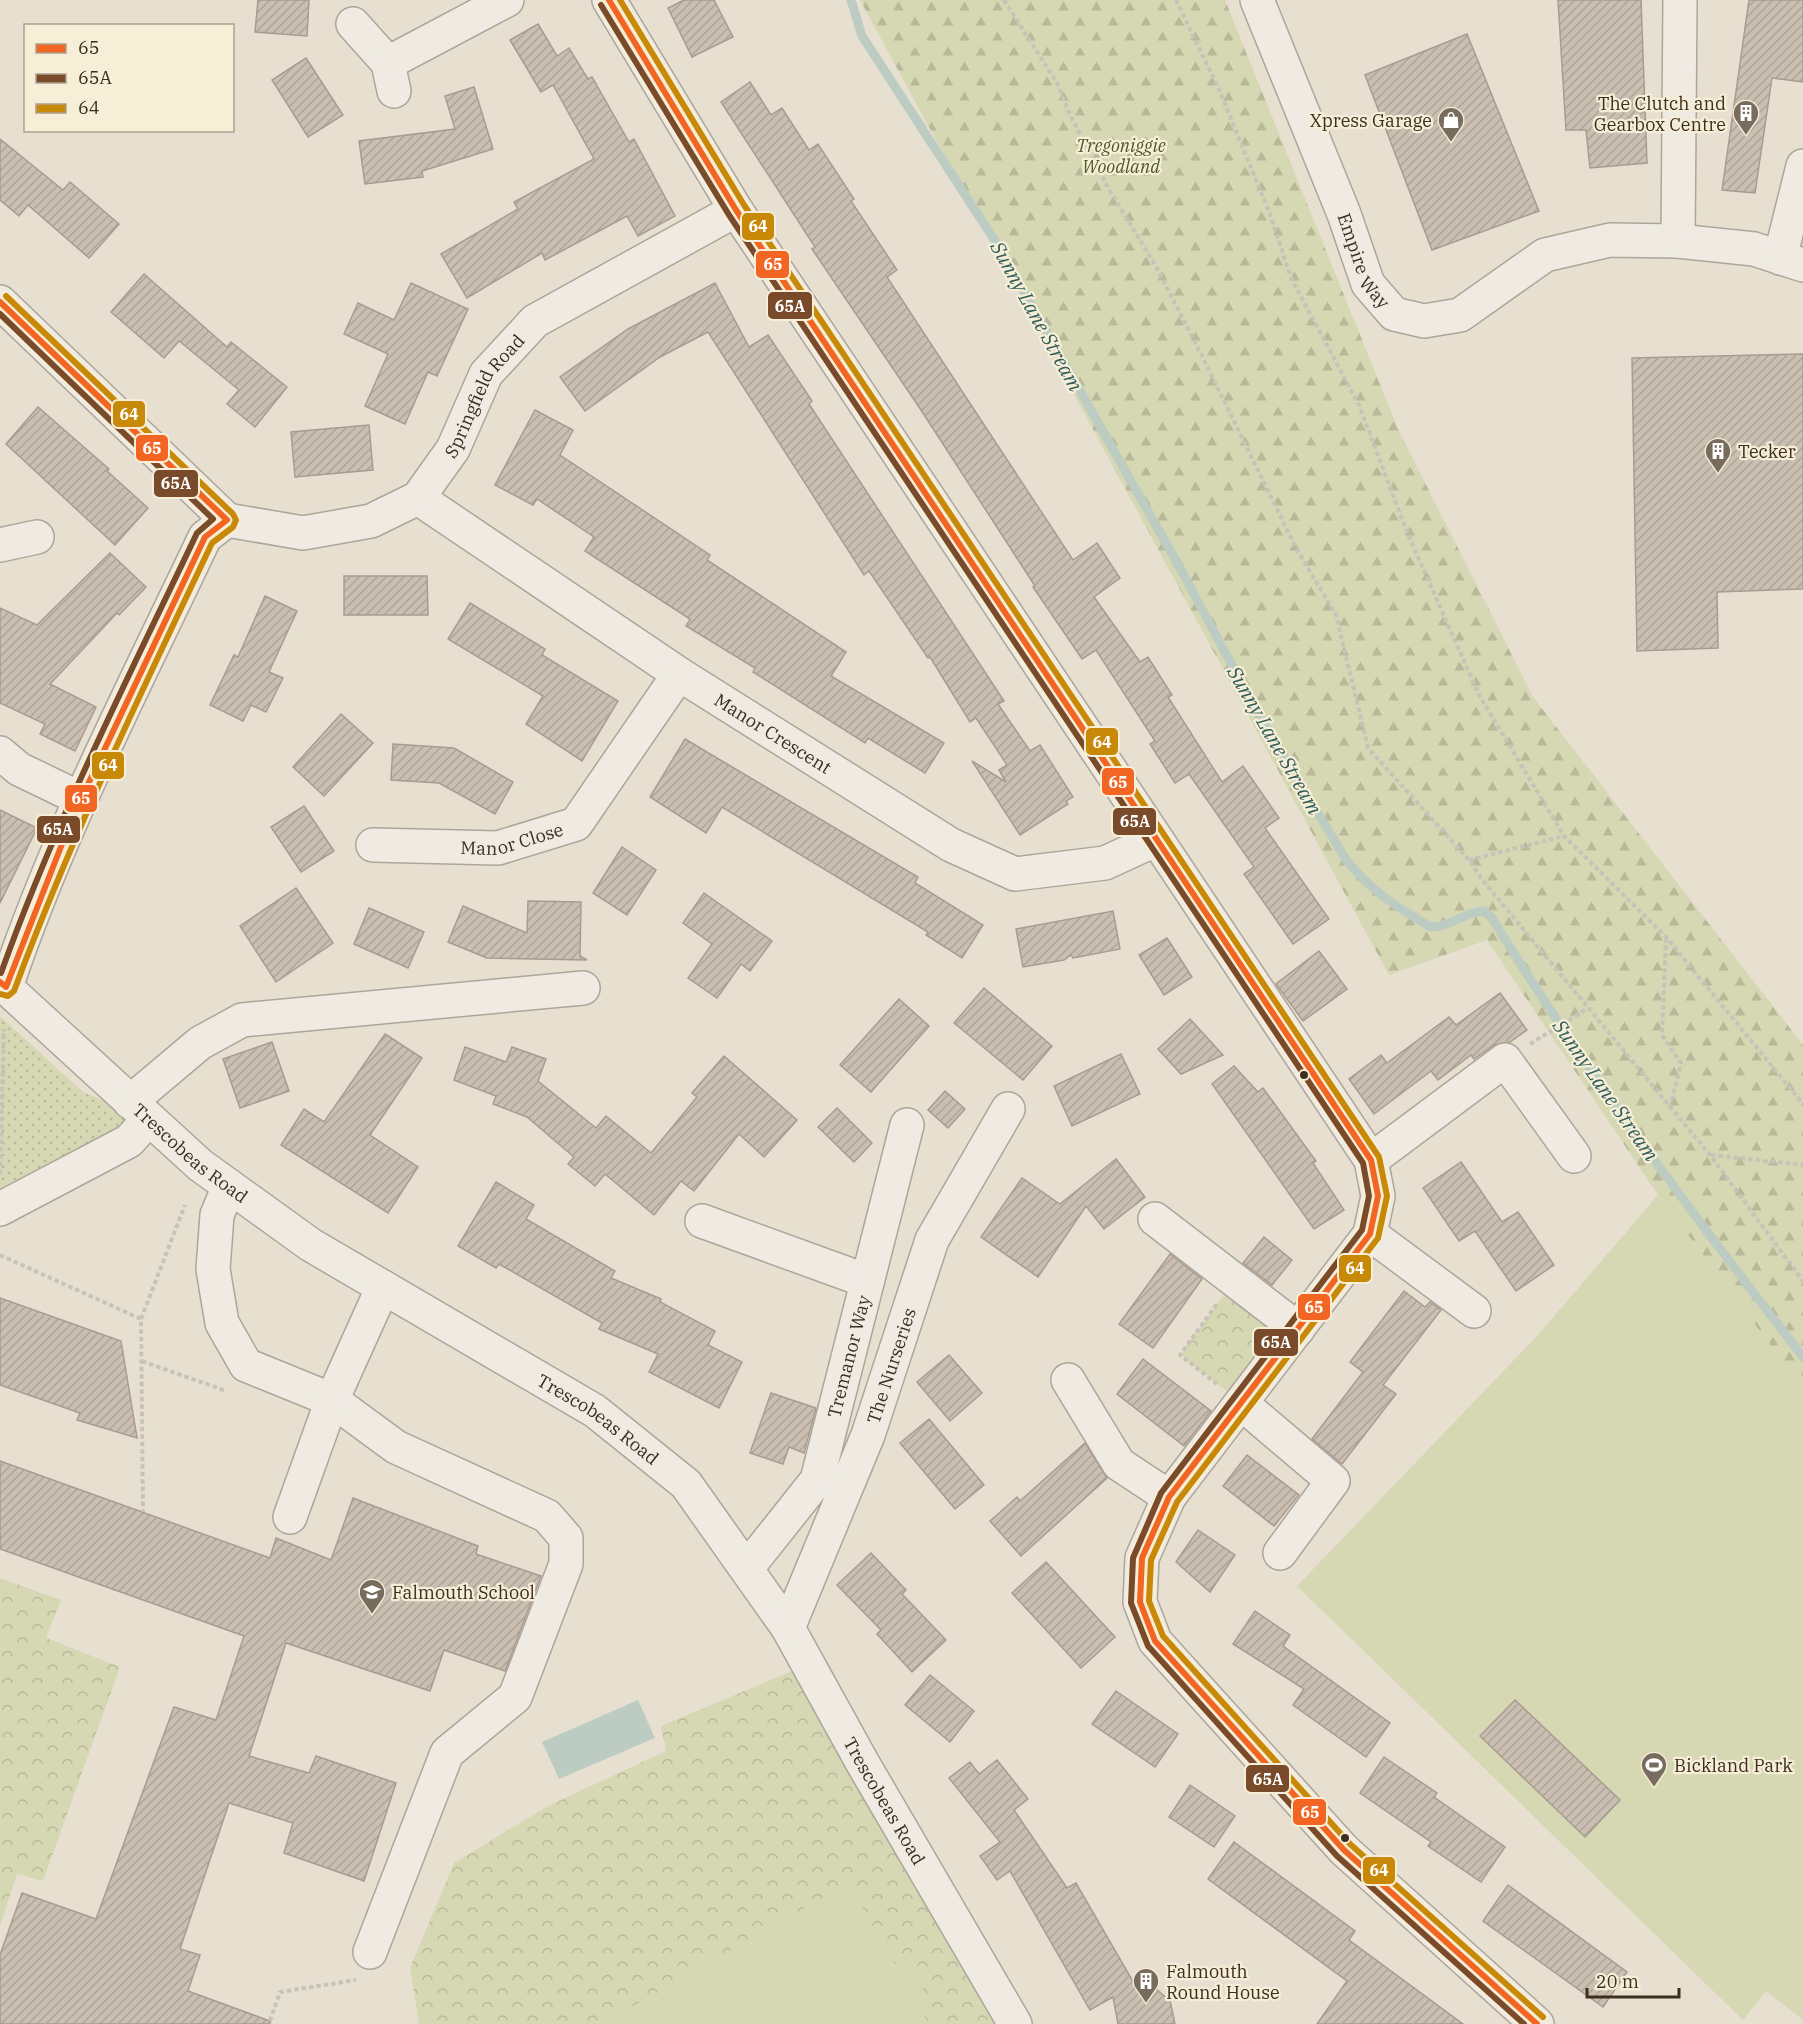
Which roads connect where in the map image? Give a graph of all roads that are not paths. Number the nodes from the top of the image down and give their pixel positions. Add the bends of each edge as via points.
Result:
1 (507, 0) edge
2 (609, 0) edge
3 (1257, 0) edge
4 (1680, 0) edge
5 (353, 24) dead end
6 (1803, 166) edge
7 (736, 210) junction
8 (1678, 241) junction
9 (1792, 262) edge
10 (0, 302) edge
11 (418, 498) junction
12 (227, 520) junction
13 (37, 537) dead end
14 (0, 545) edge
15 (680, 674) junction
16 (0, 753) edge
17 (81, 799) junction
18 (1155, 840) junction
19 (373, 845) dead end
20 (3, 984) edge
21 (583, 988) dead end
22 (1008, 1109) dead end
23 (139, 1111) junction
24 (907, 1125) dead end
25 (1574, 1156) dead end
26 (1371, 1160) junction
27 (229, 1186) junction
28 (0, 1209) edge
29 (1155, 1219) dead end
30 (702, 1221) dead end
31 (1370, 1234) junction
32 (867, 1281) junction
33 (383, 1287) junction
34 (1474, 1311) dead end
35 (1298, 1329) junction
36 (1068, 1380) dead end
37 (332, 1400) junction
38 (1241, 1403) junction
39 (1169, 1497) junction
40 (290, 1517) dead end
41 (1280, 1552) dead end
42 (747, 1568) junction
43 (788, 1628) junction
44 (370, 1952) road end
45 (1016, 2024) edge
46 (1537, 2024) edge

1 - 5 street via 391,77
2 - 7 street
3 - 8 street, Empire Way via 1344,214 1368,284 1394,314 1424,321 1460,315 1545,255 1610,240
4 - 8 street
6 - 9 street
7 - 11 street, Springfield Road via 535,321 486,374 453,449
7 - 18 street
8 - 9 street, Empire Way via 1754,249
10 - 12 street
11 - 12 street, Springfield Road via 371,521 303,532
11 - 15 street, Manor Crescent
12 - 17 street via 206,537
13 - 14 street
15 - 18 street, Manor Crescent via 951,845 1015,874 1105,863
15 - 19 street, Manor Close via 576,824 498,848
16 - 17 street via 19,769
17 - 20 street
18 - 26 street
20 - 23 street, Trescobeas Road
21 - 23 street via 242,1020 200,1042
22 - 43 street, The Nurseries via 932,1240 868,1435
23 - 27 street, Trescobeas Road
23 - 28 street via 129,1141
24 - 32 street, Tremanor Way
25 - 26 street via 1504,1060
26 - 31 street via 1378,1196
27 - 33 street, Trescobeas Road via 311,1245
27 - 37 street via 217,1215 213,1269 222,1323 246,1365
29 - 35 street
30 - 32 street
31 - 34 street
31 - 35 street
32 - 42 street, Tremanor Way via 817,1480
33 - 37 street
33 - 42 street, Trescobeas Road via 595,1411 686,1484
35 - 38 street
36 - 39 street via 1119,1464
37 - 40 street
37 - 44 street via 396,1447 547,1516 566,1538 567,1564 515,1697 447,1753
38 - 39 street
38 - 41 street via 1333,1480
39 - 46 street via 1142,1558 1140,1602 1155,1641 1344,1850
42 - 43 street, Trescobeas Road
43 - 45 street, Trescobeas Road

